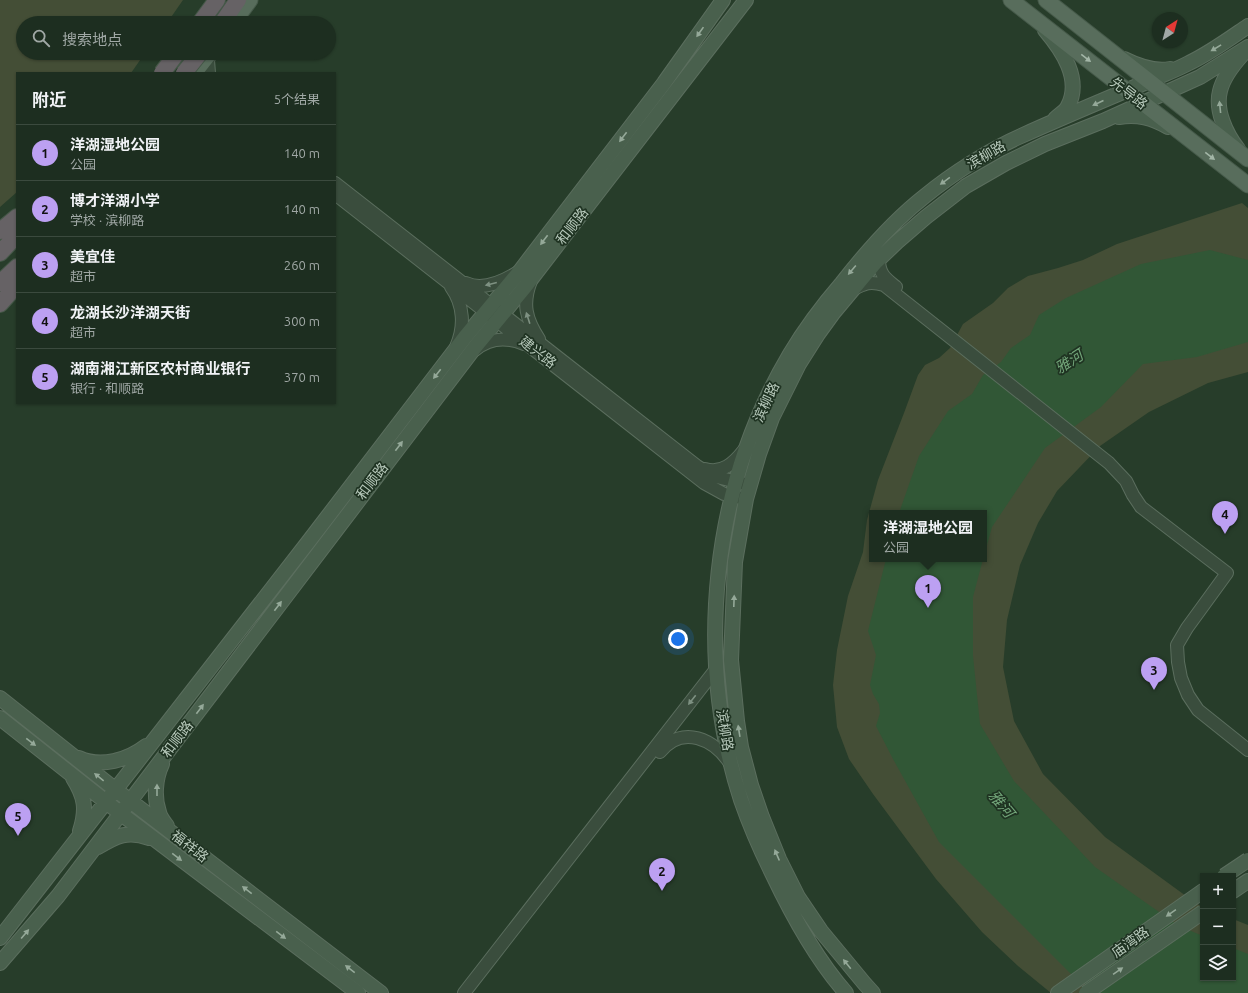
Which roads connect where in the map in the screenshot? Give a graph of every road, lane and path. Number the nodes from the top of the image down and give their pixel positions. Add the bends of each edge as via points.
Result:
1 (212, 0) edge
2 (217, 0) edge
3 (238, 0) edge
4 (250, 0) edge
5 (723, 0) edge
6 (746, 0) edge
7 (1011, 0) edge
8 (1046, 0) edge
9 (200, 16) edge
10 (205, 16) edge
11 (227, 16) edge
12 (238, 16) edge
13 (1037, 20) junction
14 (1248, 26) edge
15 (1248, 48) edge
16 (1110, 51) junction
17 (194, 60) edge
18 (204, 60) edge
19 (208, 60) edge
20 (167, 61) edge
21 (1189, 63) junction
22 (179, 72) edge
23 (185, 72) edge
24 (192, 72) edge
25 (195, 72) edge
26 (208, 72) edge
27 (1148, 81) junction
28 (1127, 91) junction
29 (1164, 93) junction
30 (1143, 103) junction
31 (1103, 120) junction
32 (1049, 124) junction
33 (1189, 139) junction
34 (1245, 156) edge
35 (336, 184) edge
36 (1248, 185) edge
37 (336, 195) edge
38 (16, 219) edge
39 (16, 219) edge
40 (0, 231) edge
41 (0, 235) edge
42 (16, 236) edge
43 (0, 253) edge
44 (879, 259) junction
45 (16, 268) edge
46 (527, 273) junction
47 (16, 275) edge
48 (440, 276) junction
49 (460, 281) junction
50 (0, 283) edge
51 (886, 283) junction
52 (16, 286) edge
53 (0, 291) edge
54 (851, 291) junction
55 (0, 304) edge
56 (495, 313) junction
57 (535, 350) junction
58 (549, 350) junction
59 (451, 356) junction
60 (467, 357) junction
61 (750, 440) junction
62 (700, 468) junction
63 (704, 483) junction
64 (743, 484) junction
65 (1132, 485) junction
66 (732, 496) junction
67 (746, 499) junction
68 (726, 524) junction
69 (716, 669) junction
70 (0, 698) edge
71 (0, 718) edge
72 (153, 741) junction
73 (1248, 744) edge
74 (1248, 750) edge
75 (167, 752) junction
76 (72, 755) junction
77 (62, 767) junction
78 (733, 769) junction
79 (116, 790) junction
80 (130, 800) junction
81 (106, 802) junction
82 (120, 813) junction
83 (177, 836) junction
84 (76, 839) junction
85 (163, 846) junction
86 (86, 859) junction
87 (1248, 860) edge
88 (1228, 873) edge
89 (1248, 881) edge
90 (1236, 889) edge
91 (1200, 893) edge
92 (1200, 914) edge
93 (0, 938) edge
94 (0, 963) edge
95 (358, 993) edge
96 (381, 993) edge
97 (464, 993) edge
98 (472, 993) edge
99 (846, 993) edge
100 (873, 993) edge
101 (1058, 993) edge
102 (1086, 993) edge

1 - 9 main road
2 - 10 highway
3 - 11 highway
4 - 12 main road
5 -> 46 main road, 和顺路
6 - 46 main road, 和顺路
7 - 13 main road, 先导路
8 - 16 main road, 先导路
13 -> 28 main road, 先导路
13 - 32 main road via 1063,55 1070,68 1073,84 1068,107
14 -> 21 main road, 滨柳路
15 - 29 main road, 滨柳路 via 1200,77
34 -> 15 main road via 1230,139 1219,108 1220,92 1227,74
16 - 21 main road via 1151,69 1165,70
16 - 27 main road, 先导路
17 - 23 highway, bridge
18 - 25 main road
19 - 26 street
20 - 22 street
20 - 24 street
21 - 27 main road, 滨柳路
27 - 28 main road, 滨柳路
27 - 29 main road, 先导路
28 - 30 main road, 先导路
28 -> 32 main road, 滨柳路
29 - 30 main road, 滨柳路
29 - 34 main road, 先导路
30 - 31 main road, 滨柳路
30 - 33 main road, 先导路
31 - 33 main road via 1130,115 1144,116
31 - 44 main road, 滨柳路 via 1045,144 966,186
32 -> 61 main road, 滨柳路 via 1019,137 948,179 923,197 878,239 818,313 790,354 769,394
33 -> 36 main road, 先导路
35 - 49 street
37 - 48 street, 建兴路
38 - 40 highway
39 - 41 main road
42 - 43 highway
44 - 51 street via 880,270
44 - 54 main road, 滨柳路
45 - 50 highway
46 -> 49 street via 487,286 471,286
46 - 56 main road, 和顺路
58 -> 46 street via 539,339 527,316
47 - 53 main road
48 - 56 street, 建兴路
48 - 59 street via 452,287 462,315 460,335
49 - 56 street
51 - 54 street via 864,284
51 - 65 street via 1109,463
52 - 55 highway
54 - 64 main road, 滨柳路 via 799,364
56 - 57 street, 建兴路
56 - 58 street
56 - 59 main road, 和顺路
56 - 60 main road, 和顺路
57 - 60 street via 516,341 496,340 477,348
57 - 63 street, 建兴路
58 - 62 street
59 -> 72 main road, 和顺路
75 -> 60 main road, 和顺路
61 - 62 street via 744,451 725,468
61 - 64 main road, 滨柳路
62 - 64 street via 713,476
63 - 66 street, 建兴路
63 - 68 street via 722,505
64 - 66 main road, 滨柳路
64 - 67 main road, 滨柳路
65 - 73 street via 1150,508 1234,572 1191,630 1182,647 1182,662 1192,694 1202,707
65 - 74 street via 1135,498 1141,507 1227,573 1177,645 1178,662 1188,695 1198,710
66 - 67 street, 建兴路
66 - 68 main road, 滨柳路
100 -> 67 main road, 滨柳路 via 821,931 798,897 762,817 744,760 737,721 732,660 735,562
68 - 69 main road, 滨柳路 via 718,571
69 - 78 main road, 滨柳路
69 -> 97 street
70 - 76 main road, 福祥路
71 -> 77 main road, 福祥路
72 - 76 main road via 143,749 119,760 91,762
72 - 79 main road, 和顺路
75 - 80 main road, 和顺路
83 -> 75 main road via 159,814 157,800 156,785
79 -> 76 main road, 福祥路
77 - 81 main road, 福祥路
77 - 84 main road via 80,790 83,801 83,821
78 - 98 street via 712,744 688,737 670,742 657,755
78 - 99 main road, 滨柳路 via 762,853 785,899 809,941
79 - 80 main road, 福祥路
79 - 81 main road, 和顺路
80 - 82 main road, 和顺路
80 - 83 main road, 福祥路
81 - 82 main road, 福祥路
81 - 84 main road, 和顺路
82 - 85 main road, 福祥路
82 - 86 main road, 和顺路
96 -> 83 main road, 福祥路
84 - 93 main road, 和顺路
85 - 86 main road via 142,836 119,836 96,848
85 -> 95 main road, 福祥路
94 -> 86 main road, 和顺路 via 58,896
87 - 88 main road, bridge
89 - 90 main road
91 -> 101 main road, 庙湾路
102 -> 92 main road, 庙湾路, bridge

